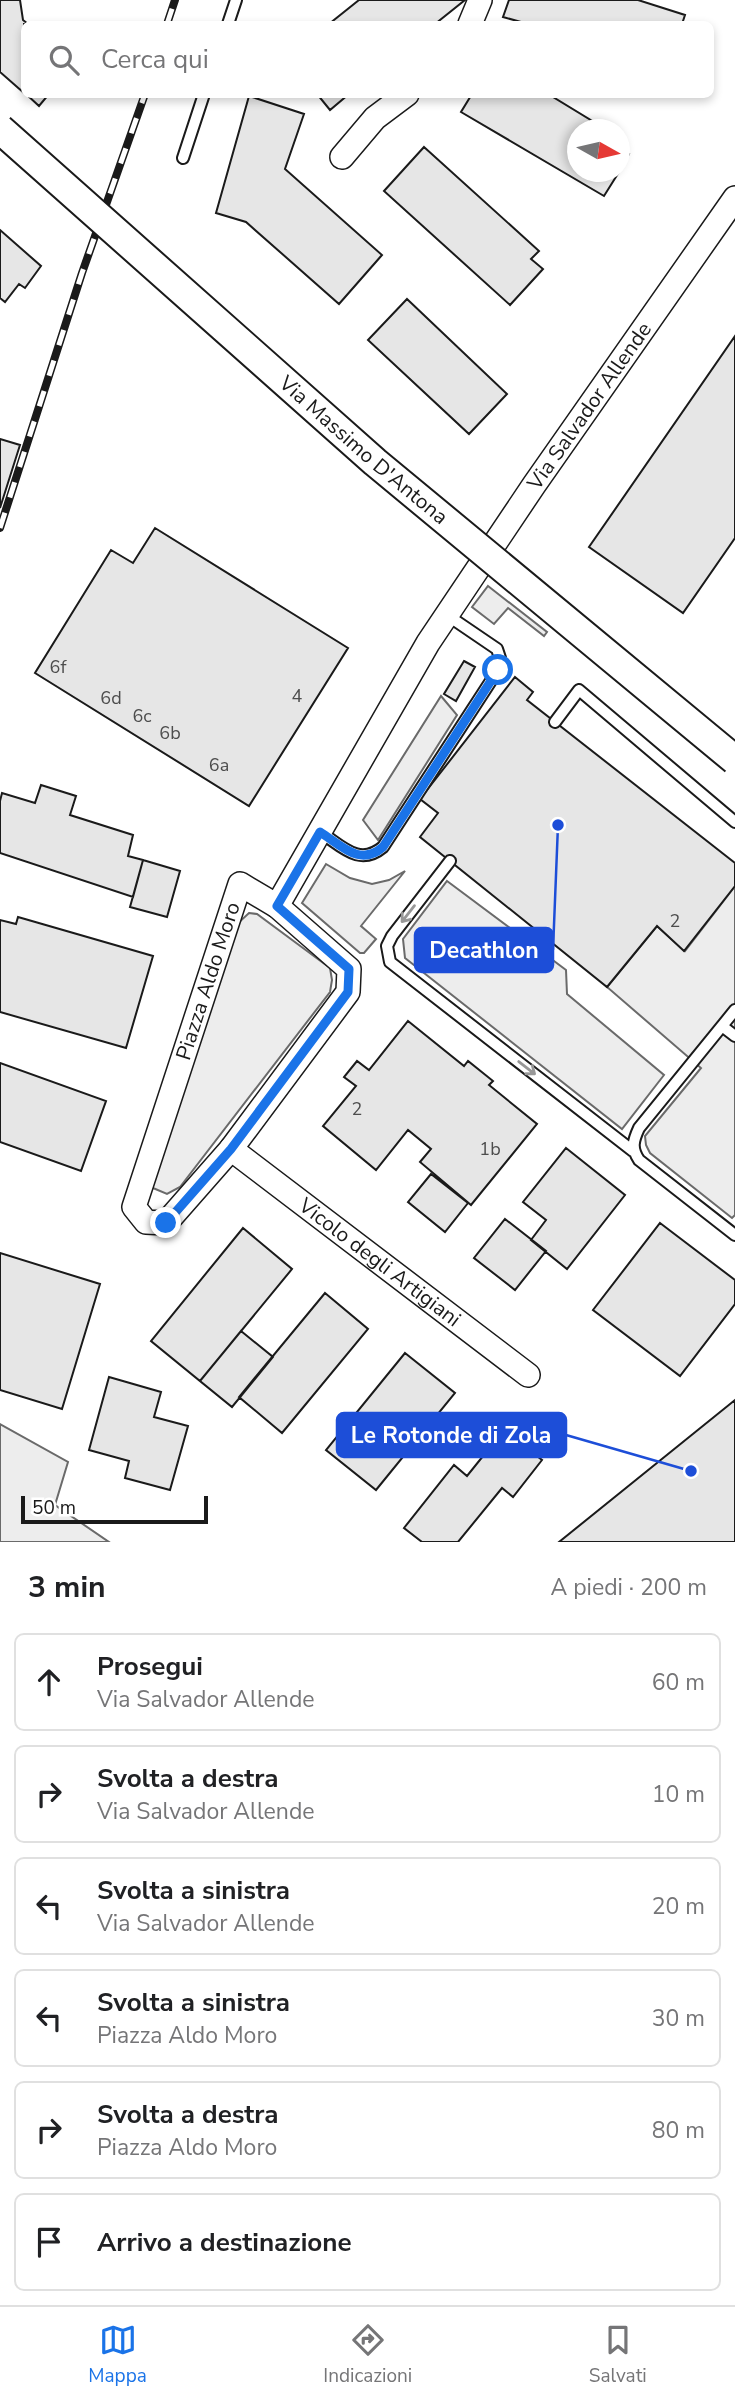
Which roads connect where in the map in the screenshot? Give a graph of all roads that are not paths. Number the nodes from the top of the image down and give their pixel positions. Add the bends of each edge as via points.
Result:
1 (236, 0) edge
2 (480, 0) edge
3 (229, 21) edge
4 (471, 21) edge
5 (203, 98) edge
6 (402, 98) edge
7 (0, 129) edge
8 (342, 157) dead end
9 (183, 158) dead end
10 (735, 198) edge
11 (447, 615) junction
12 (555, 722) dead end
13 (735, 760) edge
14 (735, 822) edge
15 (320, 832) junction
16 (450, 860) dead end
17 (277, 906) junction
18 (735, 1010) edge
19 (722, 1026) junction
20 (735, 1036) edge
21 (231, 1149) junction
22 (633, 1151) junction
23 (735, 1235) edge
24 (528, 1376) dead end

1 - 3 lane
2 - 4 street
5 - 9 lane
6 - 8 street via 375,118
7 - 13 street, Via Massimo D'Antona, bridge via 375,462
10 - 11 street, Via Salvador Allende
11 - 15 street, Via Salvador Allende
11 - 15 lane via 497,649 498,670 383,847 373,856 363,857
12 - 14 lane via 579,690
15 - 17 street, Via Salvador Allende
16 -> 22 lane via 391,936 387,946 390,962
17 - 21 street, Piazza Aldo Moro via 349,969 348,992
17 - 21 street, Piazza Aldo Moro via 240,884 134,1207 146,1222 166,1223
18 - 19 lane
19 - 20 lane
19 - 22 lane via 639,1128
21 - 24 street, Vicolo degli Artigiani
22 - 23 lane

